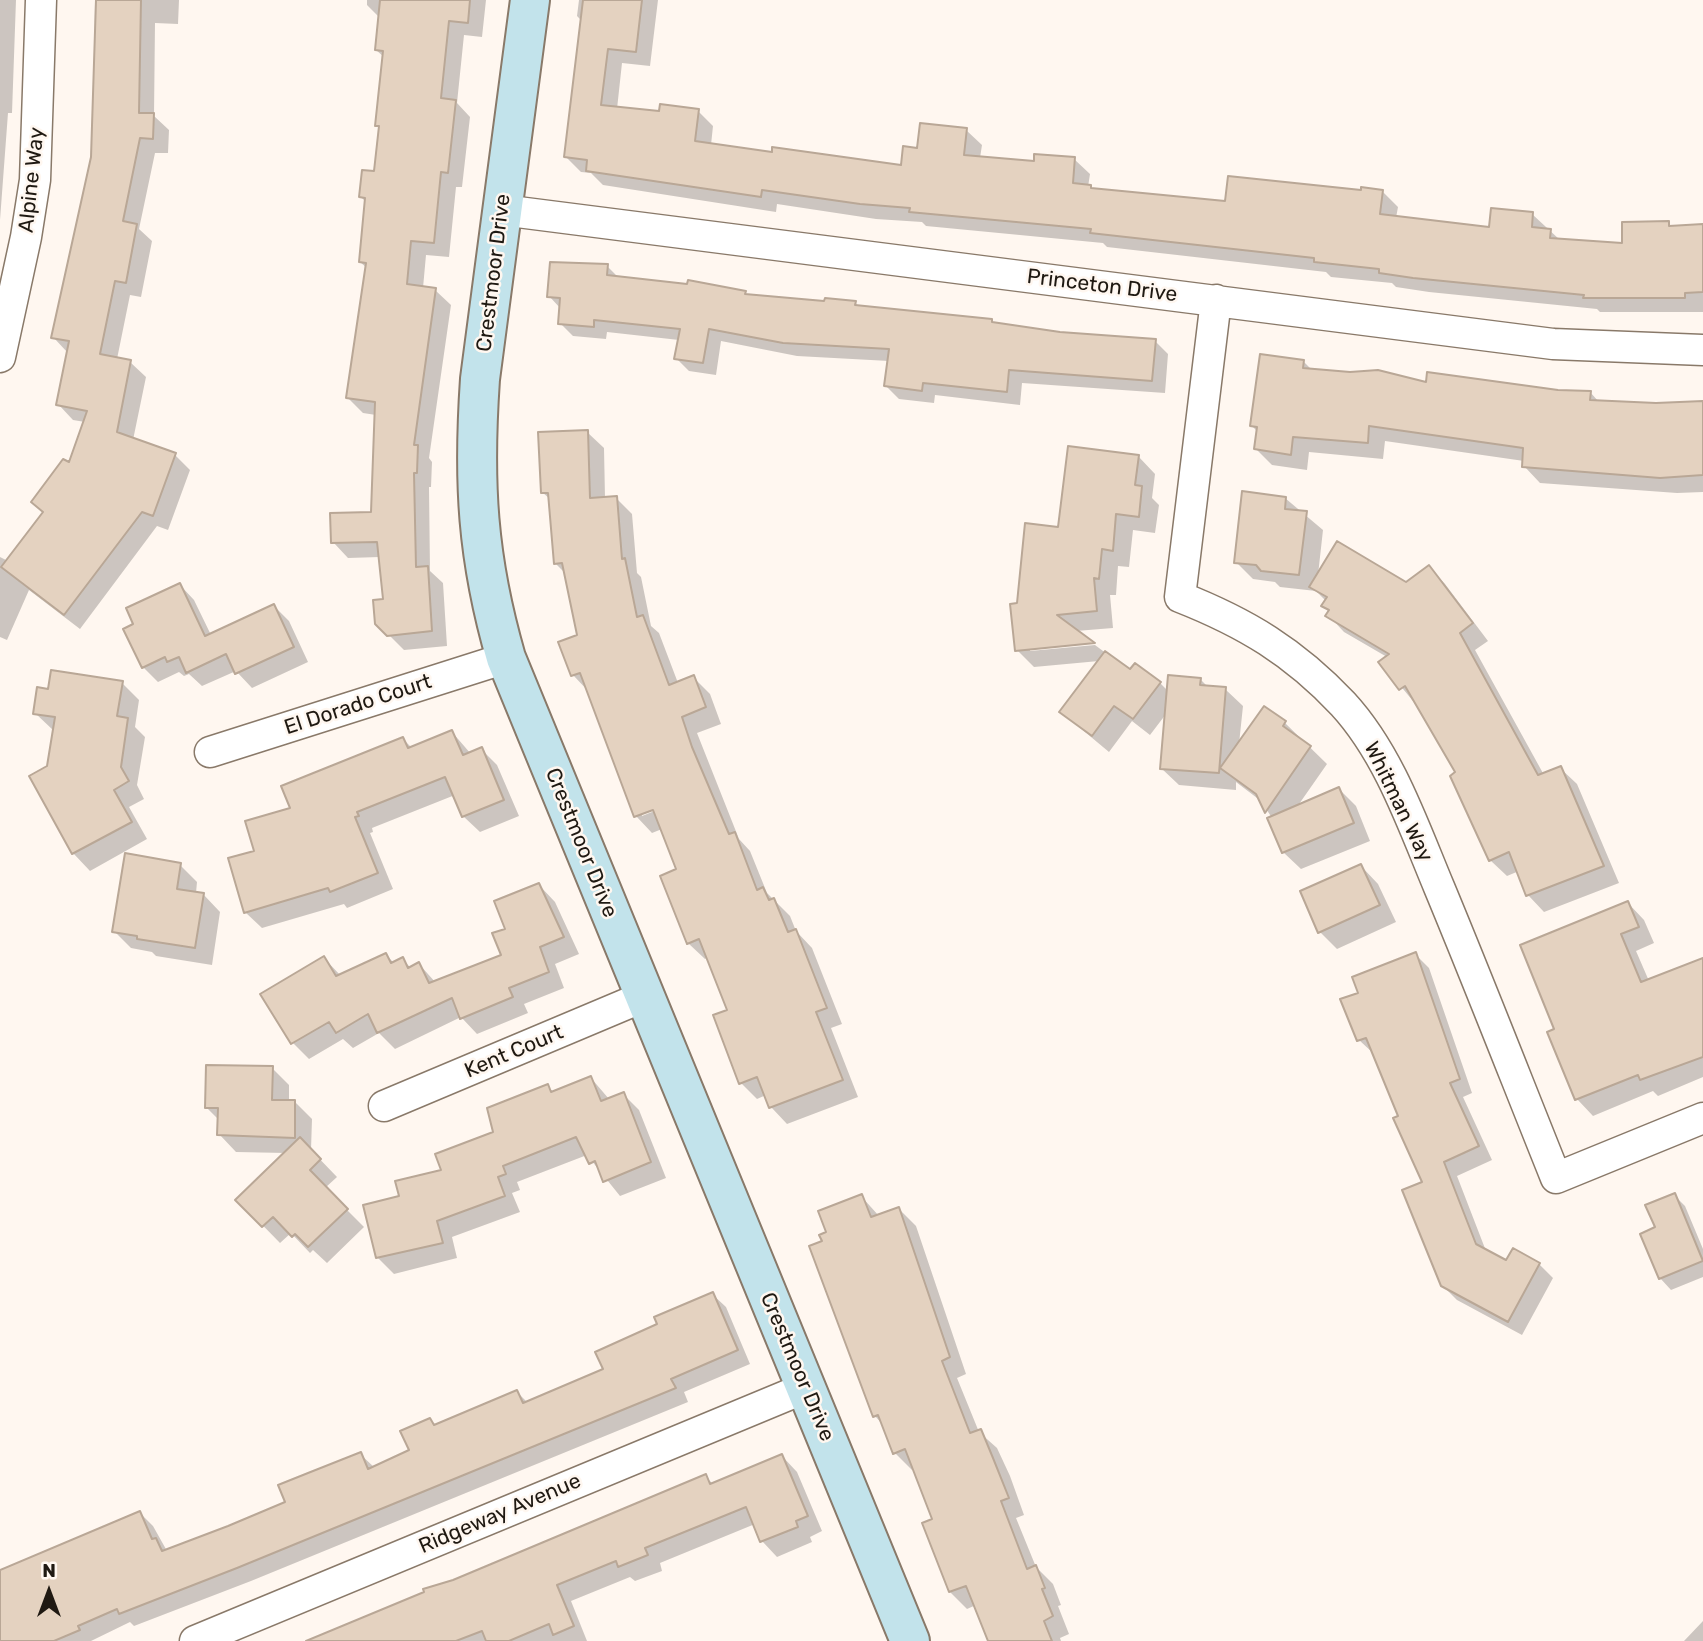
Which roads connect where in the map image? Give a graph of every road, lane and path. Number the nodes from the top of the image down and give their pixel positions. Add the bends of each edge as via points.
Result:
1 (41, 0) edge
2 (530, 0) edge
3 (502, 210) junction
4 (1216, 300) junction
5 (1703, 350) edge
6 (0, 357) edge
7 (506, 658) junction
8 (210, 752) dead end
9 (643, 997) junction
10 (384, 1107) dead end
11 (1703, 1118) edge
12 (805, 1388) junction
13 (195, 1641) edge
14 (910, 1641) edge

1 - 6 street, Alpine Way via 35,180
2 - 3 street, Crestmoor Drive
3 - 4 street, Princeton Drive
3 - 7 street, Crestmoor Drive via 480,379 476,499 492,611
4 - 5 street, Princeton Drive via 1553,344
4 - 11 street, Whitman Way via 1180,597 1265,636 1304,665 1345,706 1378,754 1421,844 1556,1178
7 - 8 street, El Dorado Court
7 - 9 street, Crestmoor Drive
9 - 10 street, Kent Court
9 - 12 street, Crestmoor Drive
12 - 13 street, Ridgeway Avenue
12 - 14 street, Crestmoor Drive

